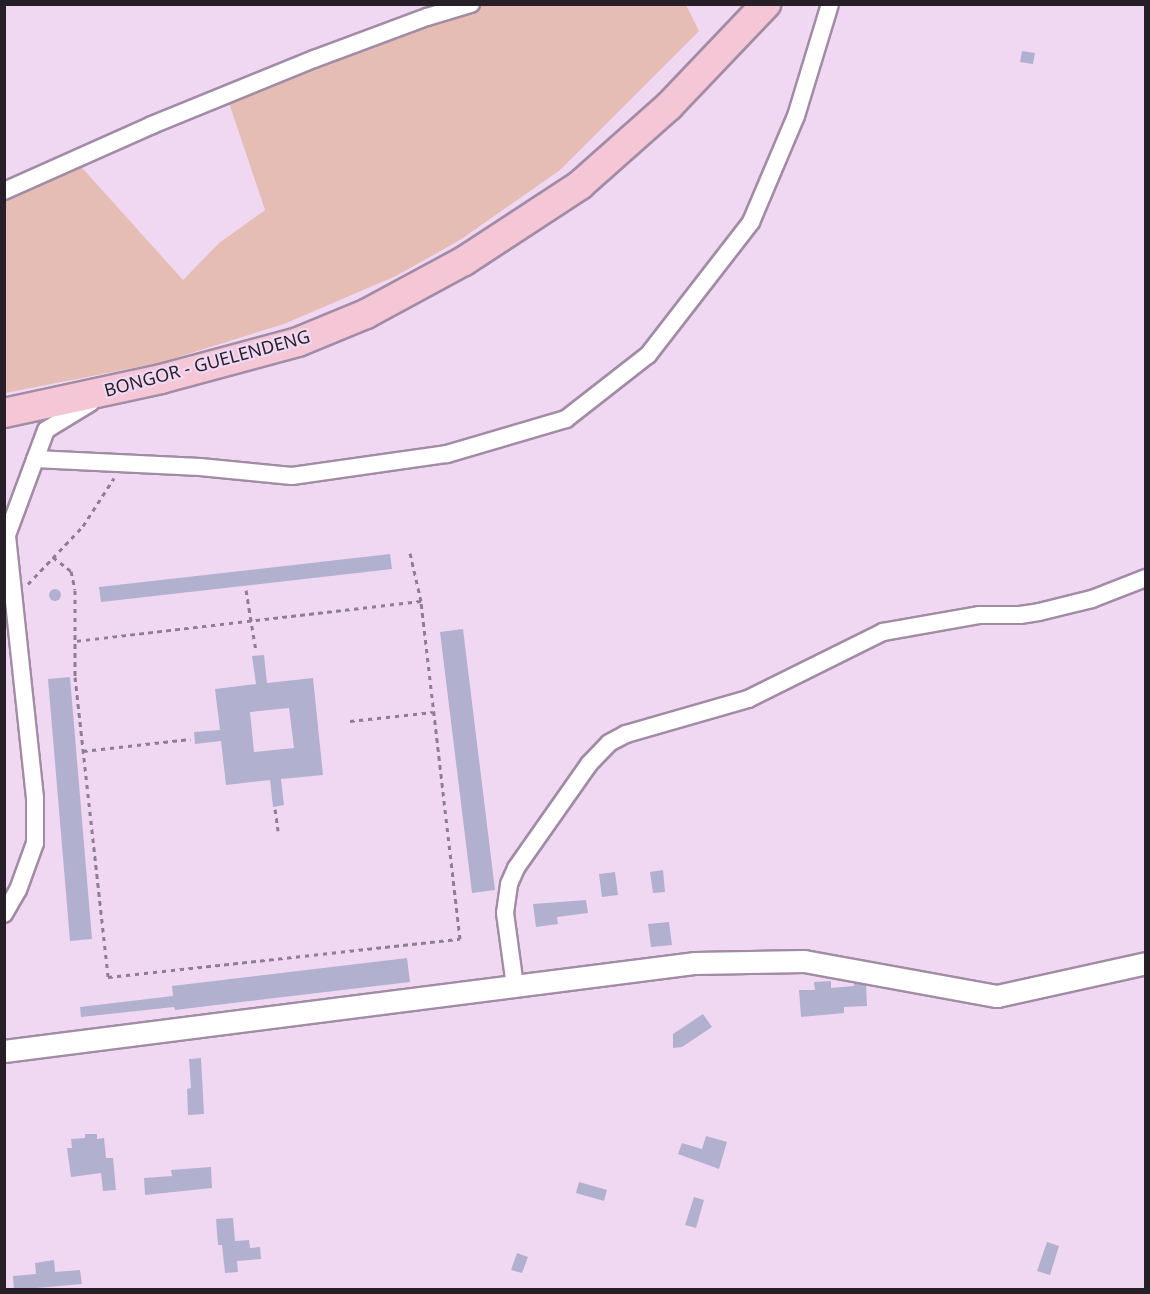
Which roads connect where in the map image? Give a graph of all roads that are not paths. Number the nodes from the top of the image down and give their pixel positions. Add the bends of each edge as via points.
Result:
1 (471, 4) edge
2 (766, 4) edge
3 (830, 4) edge
4 (4, 191) edge
5 (161, 379) junction
6 (4, 413) edge
7 (35, 459) junction
8 (1146, 578) edge
9 (4, 914) edge
10 (1146, 963) edge
11 (515, 986) junction
12 (4, 1051) edge

1 - 4 street via 314,59
2 - 5 highway, BONGOR - GUELENDENG via 669,106 580,185 484,249 366,314 311,337
3 - 7 street via 796,116 751,222 648,355 566,419 447,454 292,476
5 - 6 highway, BONGOR - GUELENDENG
5 - 7 street via 84,405 46,430
7 - 9 street via 8,535 35,798 35,843 18,890
8 - 11 street via 1092,599 1039,612 979,615 883,632 748,699 626,734 609,743 589,764 516,868 509,884 505,913
10 - 11 street via 997,996 804,960 695,963
11 - 12 street

